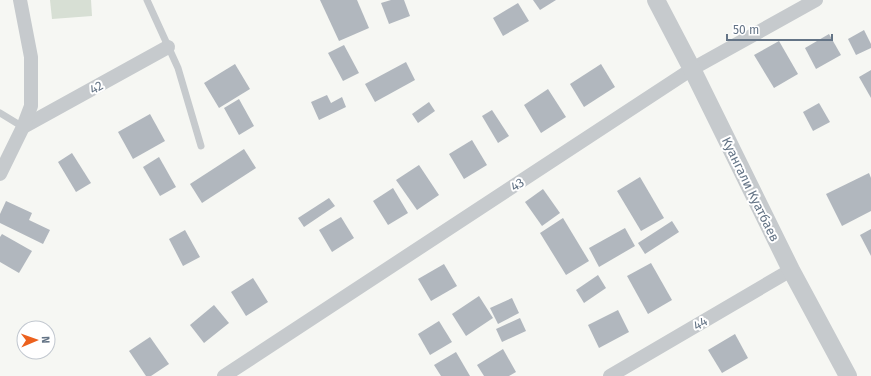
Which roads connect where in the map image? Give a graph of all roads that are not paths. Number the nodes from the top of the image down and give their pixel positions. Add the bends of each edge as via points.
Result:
1 (20, 0) edge
2 (147, 0) edge
3 (656, 0) edge
4 (816, 0) edge
5 (168, 47) junction
6 (692, 69) junction
7 (0, 113) edge
8 (23, 127) junction
9 (201, 146) dead end
10 (0, 174) edge
11 (791, 270) junction
12 (224, 376) edge
13 (610, 376) edge
14 (848, 376) edge

1 - 8 street via 31,58 31,106
2 - 5 lane
3 - 6 street, Куангали Куатбаев
4 - 6 street, 43
5 - 8 street, 42
5 - 9 lane via 178,68
6 - 11 street, Куангали Куатбаев
6 - 12 street, 43
7 - 8 lane
8 - 10 street
11 - 13 street, 44
11 - 14 street, Куангали Куатбаев

